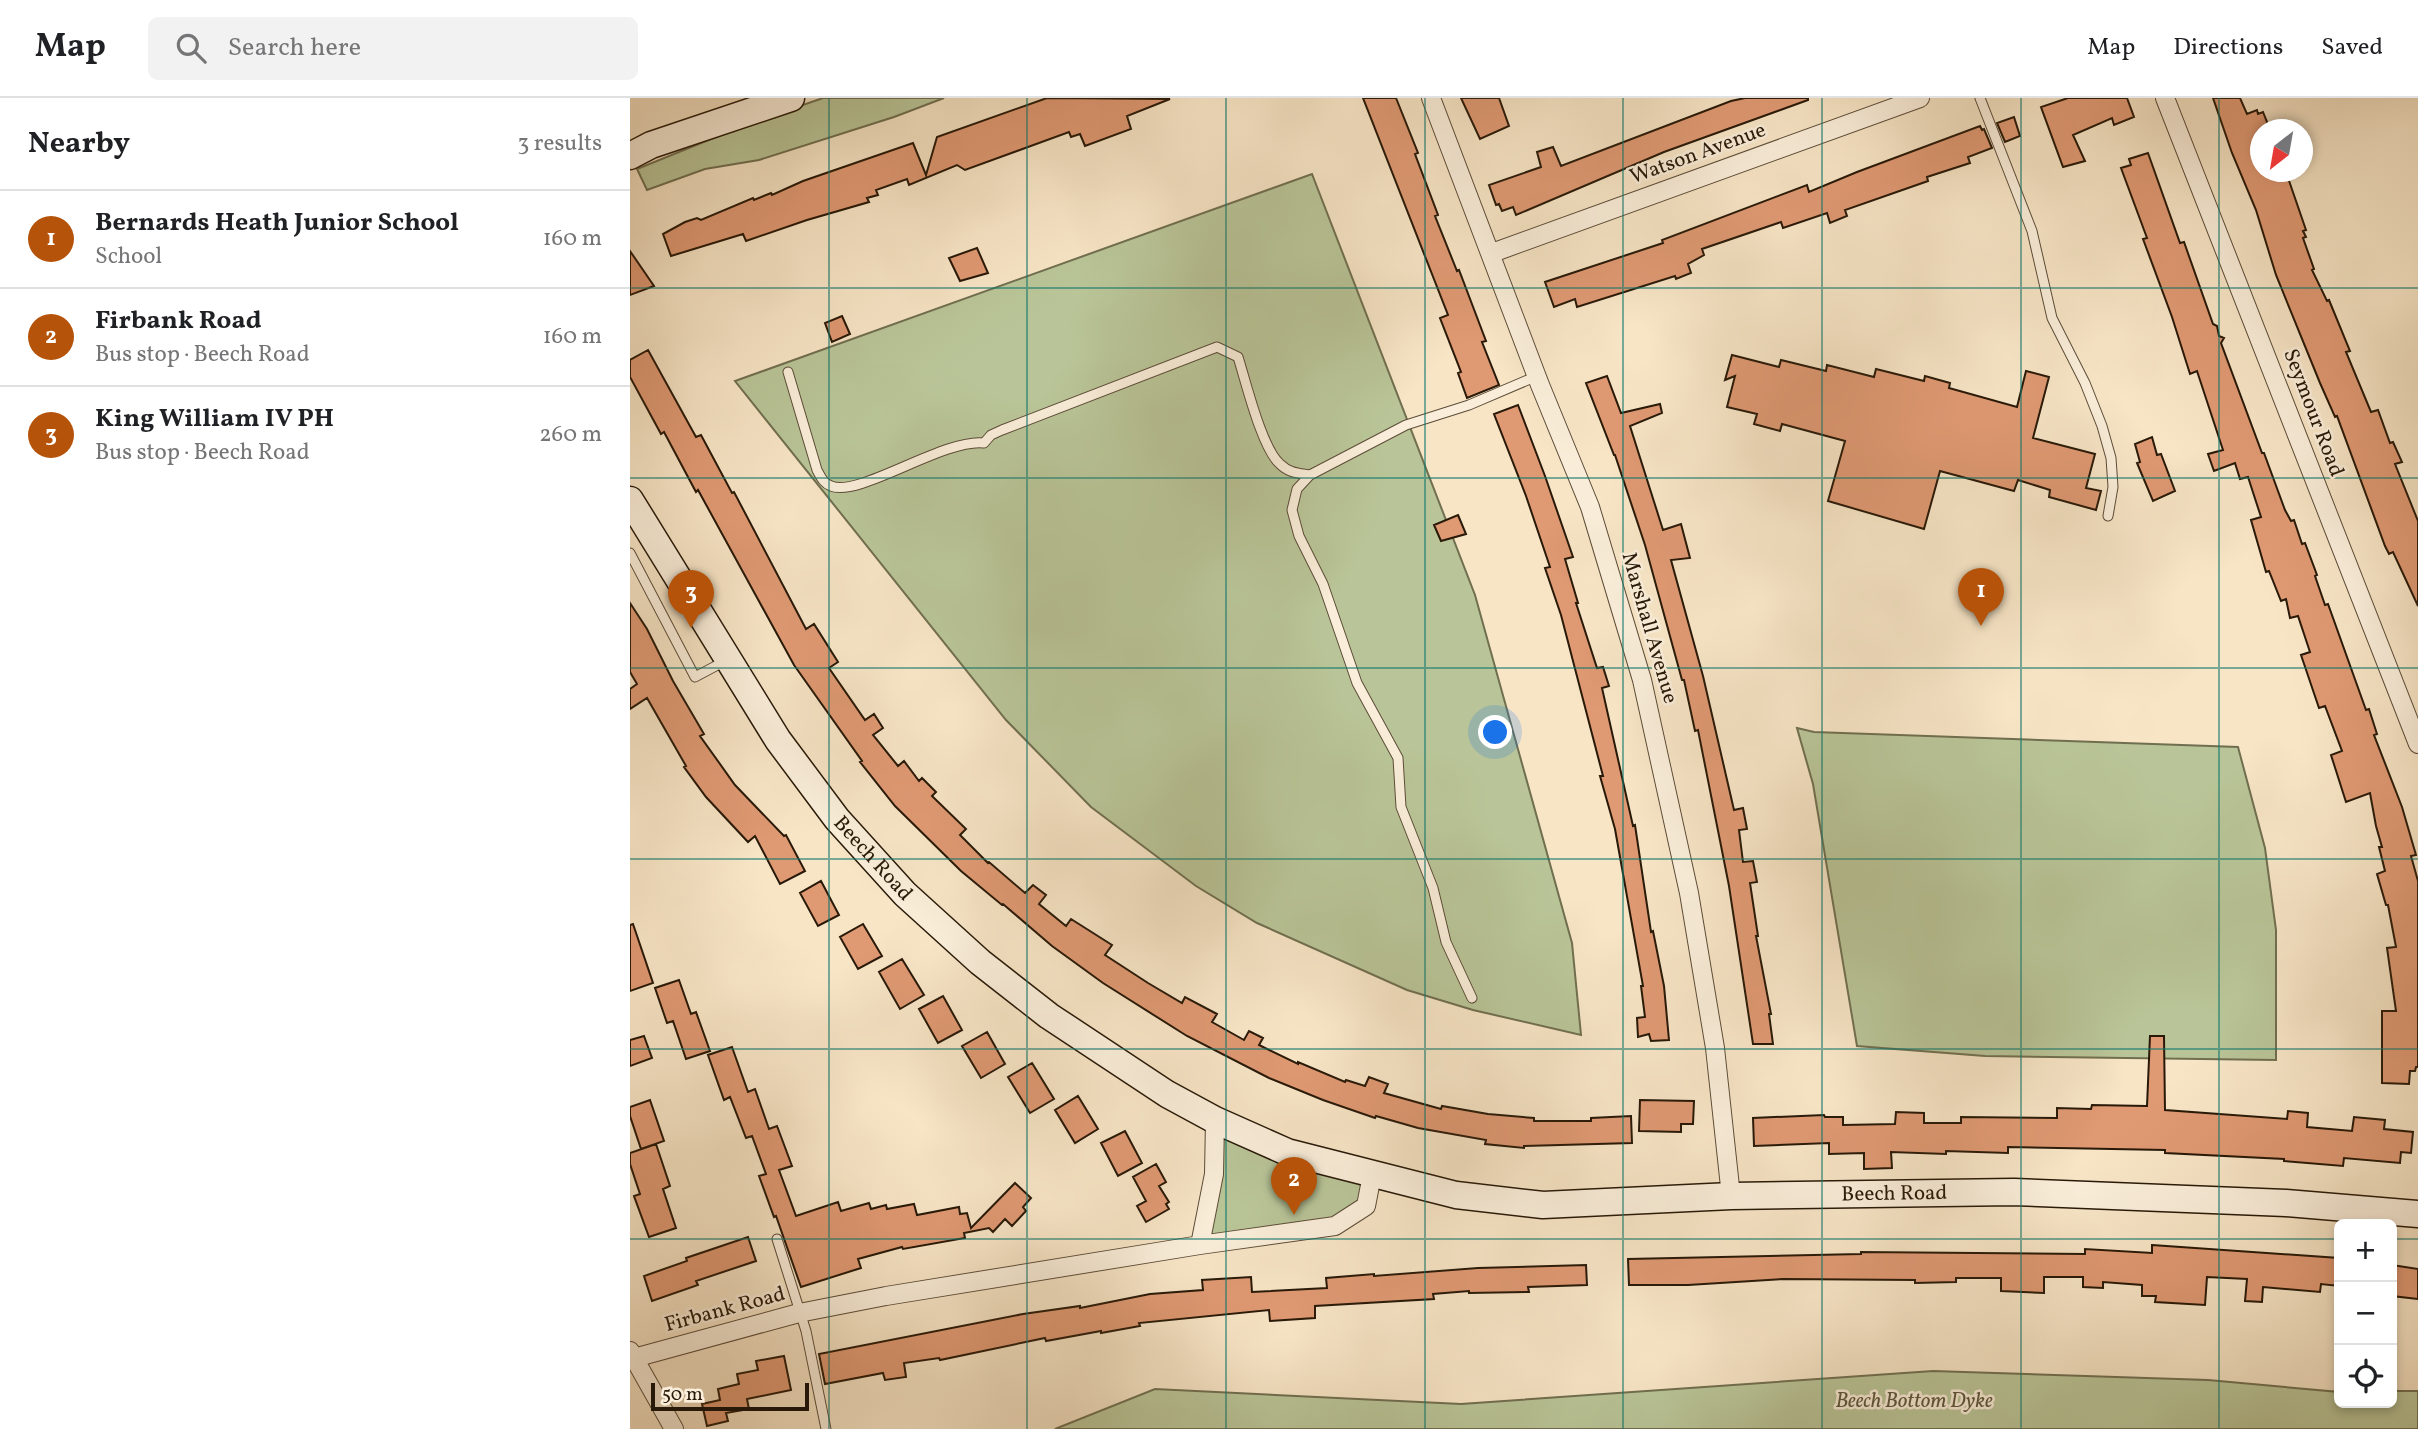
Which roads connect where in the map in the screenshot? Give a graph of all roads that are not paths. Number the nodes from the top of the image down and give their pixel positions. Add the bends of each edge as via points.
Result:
1 (791, 98) edge
2 (1431, 98) edge
3 (1920, 98) edge
4 (1980, 98) edge
5 (2165, 98) edge
6 (630, 156) edge
7 (1492, 253) junction
8 (788, 372) dead end
9 (1537, 376) junction
10 (1310, 475) junction
11 (630, 500) edge
12 (2108, 516) dead end
13 (630, 553) edge
14 (729, 659) junction
15 (2418, 744) edge
16 (1472, 998) dead end
17 (1215, 1120) junction
18 (1373, 1175) junction
19 (1731, 1196) junction
20 (2418, 1214) edge
21 (777, 1239) dead end
22 (1200, 1245) junction
23 (799, 1313) junction
24 (632, 1355) edge
25 (674, 1429) edge
26 (826, 1429) edge

1 - 6 street
2 - 7 street, Marshall Avenue
3 - 7 street, Watson Avenue
4 - 12 lane via 2032,231 2052,318 2102,426 2113,487
5 - 15 street, Seymour Road
7 - 9 street, Marshall Avenue
8 - 10 lane via 821,479 833,487 874,479 962,443 984,443 1002,430 1217,347 1238,357 1277,463 1292,473
9 - 10 lane via 1406,425
9 - 19 street, Marshall Avenue via 1590,507 1643,680 1691,906 1715,1048
10 - 16 lane via 1297,489 1292,510 1299,536 1323,584 1357,683 1398,758 1401,807 1433,888 1446,942
11 - 14 street, Beech Road
13 - 14 lane via 695,677
14 - 17 street, Beech Road via 778,740 836,819 905,894 1049,1017
17 - 18 street, Beech Road via 1287,1152
17 - 22 street via 1214,1174
18 - 19 street, Beech Road via 1456,1195 1543,1205
18 - 22 street via 1366,1206 1335,1226
19 - 20 street, Beech Road via 2014,1192 2286,1202
21 - 23 lane
22 - 23 street, Firbank Road
23 - 24 street, Firbank Road
23 - 26 lane
24 - 25 street

